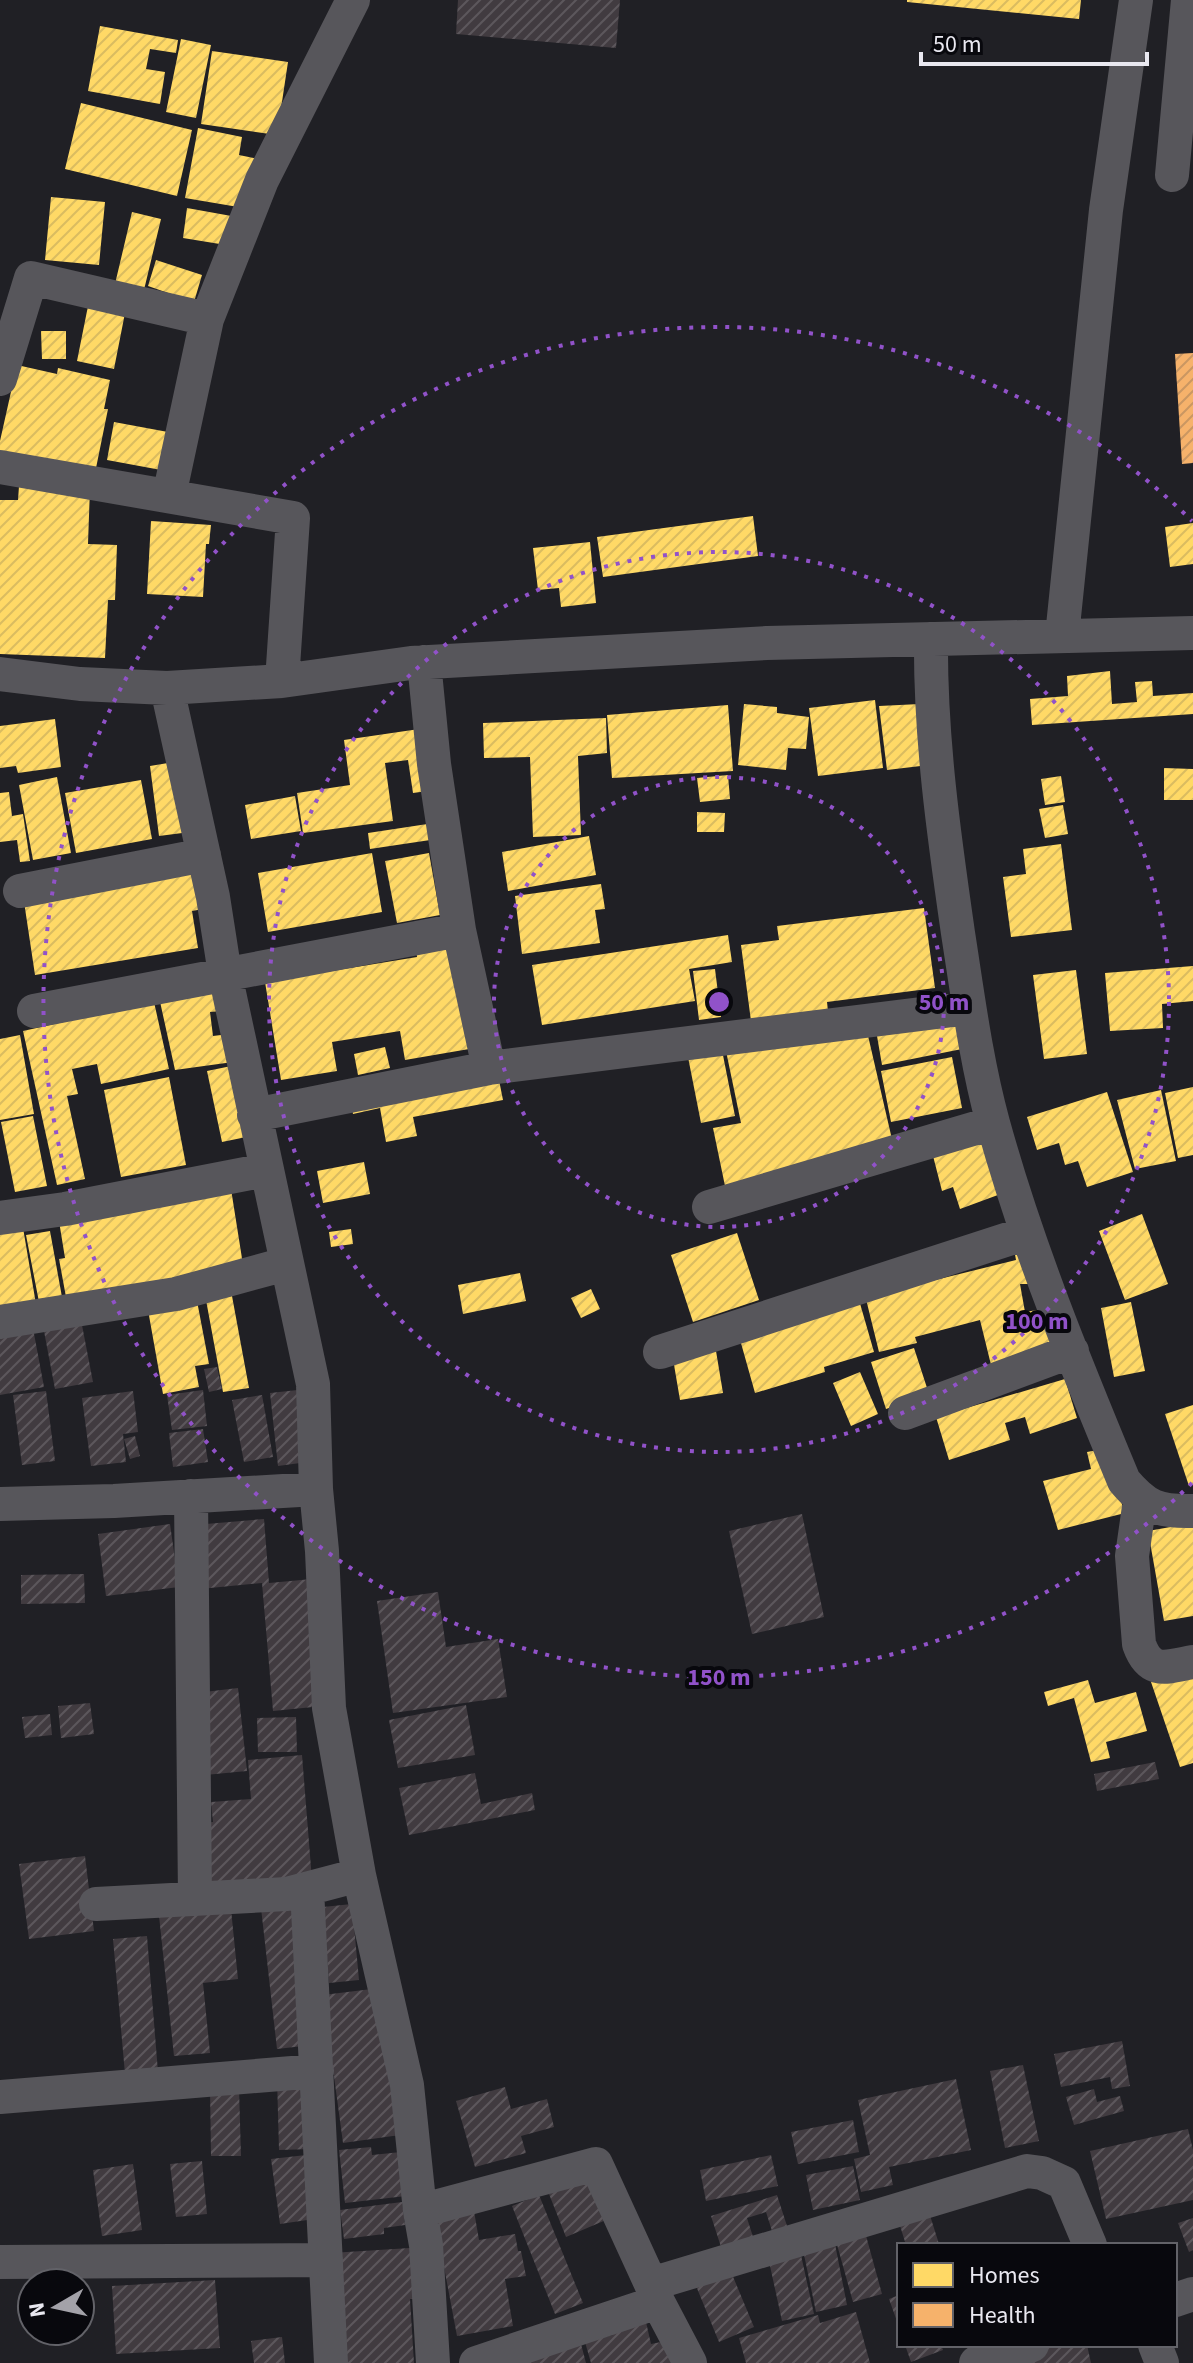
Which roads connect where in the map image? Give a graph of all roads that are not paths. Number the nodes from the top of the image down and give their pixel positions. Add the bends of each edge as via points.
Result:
1 (353, 0) edge
2 (1136, 0) edge
3 (1188, 0) edge
4 (1172, 175) dead end
5 (207, 319) junction
6 (0, 379) edge
7 (0, 467) edge
8 (169, 496) junction
9 (1193, 633) edge
10 (1062, 636) junction
11 (931, 639) junction
12 (424, 662) junction
13 (0, 674) edge
14 (282, 681) junction
15 (167, 688) junction
16 (204, 855) junction
17 (20, 891) dead end
18 (459, 930) junction
19 (225, 974) junction
20 (969, 1008) junction
21 (34, 1011) dead end
22 (489, 1068) junction
23 (254, 1115) junction
24 (993, 1123) junction
25 (266, 1170) junction
26 (709, 1207) dead end
27 (0, 1218) edge
28 (1027, 1233) junction
29 (286, 1264) junction
30 (0, 1322) edge
31 (1072, 1351) junction
32 (660, 1352) dead end
33 (905, 1413) dead end
34 (316, 1489) junction
35 (191, 1496) junction
36 (1140, 1500) junction
37 (0, 1504) edge
38 (1193, 1511) edge
39 (1193, 1662) edge
40 (359, 1875) junction
41 (307, 1889) junction
42 (195, 1899) junction
43 (96, 1904) dead end
44 (317, 2071) junction
45 (0, 2097) edge
46 (420, 2211) junction
47 (1089, 2243) edge
48 (326, 2260) junction
49 (0, 2262) edge
50 (655, 2293) junction
51 (1026, 2347) edge
52 (331, 2363) edge
53 (433, 2363) edge
54 (476, 2363) edge
55 (690, 2363) edge
56 (976, 2363) edge

1 - 5 street via 262,180
2 - 10 street via 1106,210
3 - 4 street
5 - 6 street via 31,278
5 - 8 street
7 - 8 street
8 - 14 street via 293,518
9 - 10 street
10 - 11 street
11 - 12 street
11 - 20 street via 930,695
12 - 14 street
12 - 18 street
13 - 15 street
14 - 15 street
15 - 16 street
16 - 17 street
16 - 19 street
18 - 19 street
18 - 22 street
19 - 21 street
19 - 23 street
20 - 22 street
20 - 24 street
22 - 23 street
23 - 25 street
24 - 26 street
24 - 28 street
25 - 27 street
25 - 29 street
28 - 31 street
28 - 32 street
29 - 30 street via 176,1294
29 - 34 street via 313,1384
31 - 33 street
31 - 36 street via 1124,1481
34 - 35 street
34 - 40 street via 329,1708
35 - 37 street
35 - 42 street
36 - 38 street
36 - 39 street via 1132,1556 1143,1658 1163,1667
40 - 41 street
40 - 46 street via 407,2085
41 - 42 street
41 - 44 street
42 - 43 street
44 - 45 street
44 - 48 street
46 - 50 street via 596,2164
46 - 53 street
47 - 50 street via 1064,2183 1027,2171
48 - 49 street
48 - 52 street
50 - 54 street
50 - 55 street
51 - 56 street

